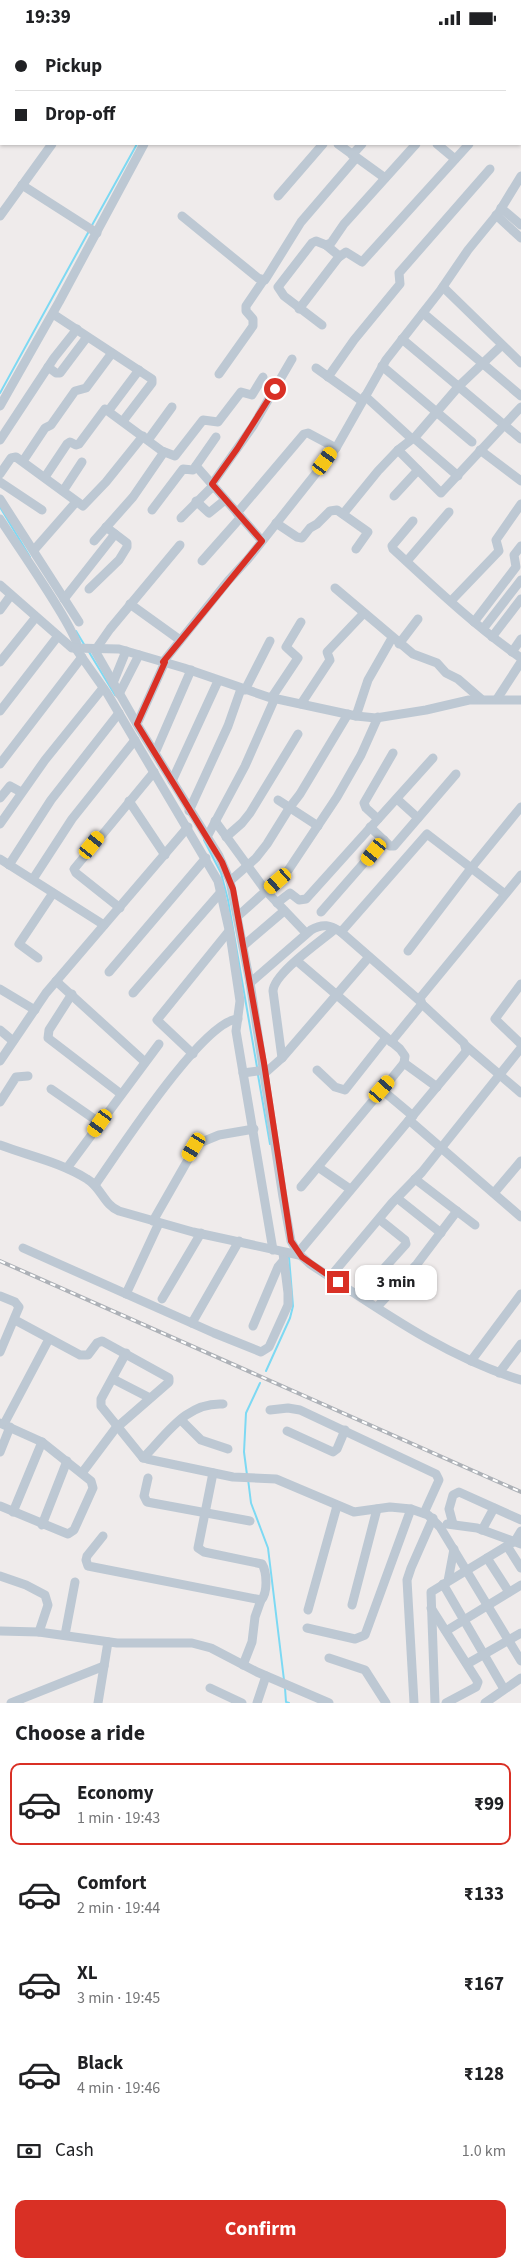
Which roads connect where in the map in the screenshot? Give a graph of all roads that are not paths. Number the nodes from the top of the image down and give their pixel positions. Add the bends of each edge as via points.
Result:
1 (51, 145) edge
2 (143, 145) edge
3 (322, 145) edge
4 (339, 145) edge
5 (361, 145) edge
6 (415, 145) edge
7 (438, 145) edge
8 (468, 145) edge
9 (354, 157) junction
10 (456, 159) junction
11 (490, 169) dead end
12 (521, 176) edge
13 (385, 178) junction
14 (22, 185) junction
15 (278, 196) dead end
16 (499, 212) junction
17 (0, 216) edge
18 (182, 216) dead end
19 (521, 225) edge
20 (92, 230) junction
21 (521, 238) edge
22 (326, 245) junction
23 (338, 257) junction
24 (263, 281) junction
25 (443, 287) junction
26 (298, 309) junction
27 (423, 313) junction
28 (53, 314) junction
29 (322, 325) dead end
30 (76, 329) junction
31 (88, 337) junction
32 (402, 339) junction
33 (502, 345) junction
34 (112, 353) junction
35 (292, 359) dead end
36 (521, 363) edge
37 (484, 364) junction
38 (382, 366) junction
39 (48, 367) junction
40 (316, 368) dead end
41 (138, 370) junction
42 (219, 374) dead end
43 (263, 377) dead end
44 (328, 377) junction
45 (459, 386) junction
46 (521, 396) edge
47 (364, 399) junction
48 (0, 406) edge
49 (172, 407) dead end
50 (521, 407) edge
51 (109, 410) junction
52 (435, 411) junction
53 (123, 421) junction
54 (502, 425) junction
55 (216, 437) dead end
56 (146, 438) junction
57 (413, 439) junction
58 (521, 439) edge
59 (0, 440) edge
60 (472, 442) dead end
61 (336, 447) junction
62 (398, 450) junction
63 (480, 450) junction
64 (164, 452) junction
65 (23, 461) junction
66 (82, 462) dead end
67 (196, 466) junction
68 (418, 470) junction
69 (0, 474) edge
70 (458, 476) junction
71 (45, 477) junction
72 (521, 481) edge
73 (0, 482) edge
74 (212, 485) junction
75 (12, 490) junction
76 (63, 491) junction
77 (394, 496) dead end
78 (226, 500) junction
79 (1, 501) edge
80 (196, 501) junction
81 (76, 502) junction
82 (520, 507) edge
83 (42, 510) dead end
84 (152, 510) dead end
85 (450, 512) dead end
86 (343, 514) junction
87 (239, 515) junction
88 (180, 518) dead end
89 (0, 519) edge
90 (413, 521) dead end
91 (276, 523) junction
92 (106, 527) junction
93 (115, 534) junction
94 (94, 541) dead end
95 (262, 541) junction
96 (180, 545) dead end
97 (521, 546) edge
98 (356, 549) dead end
99 (34, 551) junction
100 (202, 561) dead end
101 (407, 561) junction
102 (521, 580) edge
103 (0, 585) edge
104 (335, 588) dead end
105 (89, 589) dead end
106 (11, 595) junction
107 (64, 599) junction
108 (521, 599) edge
109 (450, 601) junction
110 (130, 604) junction
111 (0, 610) edge
112 (364, 613) junction
113 (36, 617) junction
114 (418, 619) dead end
115 (79, 622) dead end
116 (301, 622) dead end
117 (474, 622) junction
118 (482, 629) junction
119 (58, 636) junction
120 (492, 637) junction
121 (521, 639) edge
122 (180, 640) junction
123 (270, 641) dead end
124 (396, 641) junction
125 (94, 649) junction
126 (79, 651) junction
127 (126, 651) junction
128 (512, 652) junction
129 (139, 655) junction
130 (521, 658) edge
131 (0, 662) edge
132 (164, 662) junction
133 (521, 662) edge
134 (191, 670) junction
135 (218, 681) junction
136 (113, 683) junction
137 (103, 688) junction
138 (243, 689) junction
139 (119, 694) junction
140 (274, 698) junction
141 (481, 699) junction
142 (497, 699) junction
143 (521, 700) edge
144 (301, 704) junction
145 (0, 711) edge
146 (119, 713) junction
147 (352, 715) junction
148 (378, 717) junction
149 (137, 724) junction
150 (298, 735) dead end
151 (135, 740) junction
152 (155, 753) junction
153 (393, 753) dead end
154 (433, 758) dead end
155 (0, 764) edge
156 (154, 772) junction
157 (456, 774) dead end
158 (172, 781) junction
159 (21, 792) junction
160 (0, 798) edge
161 (397, 799) junction
162 (278, 800) dead end
163 (129, 801) junction
164 (290, 807) junction
165 (521, 807) edge
166 (189, 811) junction
167 (418, 818) junction
168 (378, 819) junction
169 (215, 821) junction
170 (0, 824) edge
171 (318, 826) junction
172 (188, 827) junction
173 (370, 827) junction
174 (206, 837) junction
175 (226, 837) junction
176 (384, 840) junction
177 (165, 855) junction
178 (206, 858) junction
179 (0, 859) edge
180 (9, 865) junction
181 (247, 866) junction
182 (472, 867) junction
183 (521, 875) edge
184 (33, 879) junction
185 (230, 881) junction
186 (266, 891) junction
187 (222, 892) junction
188 (53, 893) junction
189 (505, 894) junction
190 (277, 903) junction
191 (120, 908) junction
192 (284, 911) junction
193 (321, 912) dead end
194 (238, 916) junction
195 (104, 925) junction
196 (229, 931) junction
197 (338, 931) junction
198 (306, 933) junction
199 (243, 946) junction
200 (408, 951) dead end
201 (369, 957) junction
202 (38, 958) dead end
203 (297, 961) junction
204 (108, 972) dead end
205 (56, 981) junction
206 (250, 983) junction
207 (521, 985) edge
208 (0, 989) edge
209 (133, 993) dead end
210 (72, 994) junction
211 (336, 995) junction
212 (421, 1003) junction
213 (34, 1010) junction
214 (238, 1019) junction
215 (0, 1030) edge
216 (388, 1040) junction
217 (13, 1041) junction
218 (159, 1044) dead end
219 (466, 1046) junction
220 (521, 1046) edge
221 (193, 1053) junction
222 (282, 1058) junction
223 (0, 1061) edge
224 (145, 1063) junction
225 (404, 1063) junction
226 (317, 1070) dead end
227 (257, 1072) junction
228 (498, 1074) junction
229 (28, 1076) dead end
230 (437, 1087) junction
231 (51, 1089) dead end
232 (382, 1089) junction
233 (521, 1093) edge
234 (121, 1094) junction
235 (0, 1101) edge
236 (411, 1118) junction
237 (100, 1123) junction
238 (254, 1129) junction
239 (0, 1145) edge
240 (441, 1147) junction
241 (521, 1161) edge
242 (318, 1167) junction
243 (67, 1168) junction
244 (415, 1179) junction
245 (95, 1185) junction
246 (301, 1187) dead end
247 (350, 1189) junction
248 (494, 1193) junction
249 (397, 1198) junction
250 (457, 1211) junction
251 (521, 1217) edge
252 (379, 1219) junction
253 (156, 1222) junction
254 (475, 1225) dead end
255 (201, 1233) junction
256 (441, 1233) junction
257 (238, 1241) junction
258 (23, 1248) dead end
259 (273, 1250) junction
260 (290, 1255) junction
261 (330, 1277) junction
262 (370, 1284) dead end
263 (521, 1294) edge
264 (126, 1295) junction
265 (0, 1296) edge
266 (162, 1299) dead end
267 (377, 1307) junction
268 (16, 1320) junction
269 (192, 1323) junction
270 (253, 1326) dead end
271 (49, 1339) junction
272 (521, 1343) edge
273 (0, 1352) edge
274 (126, 1353) junction
275 (471, 1361) junction
276 (499, 1373) junction
277 (113, 1379) junction
278 (521, 1380) edge
279 (150, 1398) junction
280 (223, 1404) dead end
281 (270, 1410) dead end
282 (181, 1420) junction
283 (5, 1425) edge
284 (118, 1426) junction
285 (345, 1430) junction
286 (287, 1431) dead end
287 (42, 1442) junction
288 (228, 1449) dead end
289 (0, 1452) edge
290 (143, 1458) junction
291 (67, 1461) junction
292 (82, 1473) junction
293 (212, 1473) junction
294 (148, 1478) dead end
295 (0, 1506) edge
296 (337, 1506) junction
297 (494, 1507) junction
298 (377, 1509) junction
299 (411, 1509) junction
300 (13, 1512) junction
301 (206, 1513) junction
302 (424, 1513) junction
303 (521, 1520) edge
304 (250, 1521) dead end
305 (435, 1521) junction
306 (453, 1524) junction
307 (42, 1525) junction
308 (482, 1530) junction
309 (521, 1531) edge
310 (103, 1536) dead end
311 (514, 1544) edge
312 (454, 1549) junction
313 (487, 1558) junction
314 (521, 1568) edge
315 (467, 1571) junction
316 (0, 1576) edge
317 (75, 1582) dead end
318 (445, 1583) junction
319 (521, 1585) edge
320 (509, 1592) junction
321 (261, 1600) junction
322 (352, 1605) dead end
323 (488, 1605) junction
324 (431, 1607) junction
325 (308, 1610) dead end
326 (465, 1620) junction
327 (307, 1628) dead end
328 (0, 1631) edge
329 (446, 1631) junction
330 (39, 1632) junction
331 (521, 1633) edge
332 (65, 1635) junction
333 (509, 1639) junction
334 (108, 1642) junction
335 (484, 1654) junction
336 (329, 1658) dead end
337 (521, 1661) edge
338 (467, 1664) junction
339 (244, 1665) junction
340 (104, 1666) junction
341 (266, 1676) junction
342 (521, 1678) edge
343 (210, 1688) dead end
344 (504, 1689) junction
345 (11, 1703) edge
346 (98, 1703) edge
347 (242, 1703) edge
348 (257, 1703) edge
349 (329, 1703) edge
350 (386, 1703) edge
351 (414, 1703) edge
352 (435, 1703) edge
353 (446, 1703) edge
354 (485, 1703) edge

1 - 14 street
2 - 20 street
3 - 15 street
4 - 9 street
5 - 9 street
6 - 13 street
7 - 10 street
8 - 10 street
9 - 13 street
9 - 24 street via 301,222
10 - 23 street via 362,262 346,252
11 - 44 street via 399,273 400,284
12 - 16 street
13 - 22 street
14 - 17 street
14 - 20 street
16 - 19 street
16 - 21 street
16 - 25 street
18 - 24 street
20 - 28 street
22 - 23 street
22 - 26 street via 316,241 312,243 278,287
23 - 26 street
24 - 42 street via 246,305 253,326
25 - 27 street
25 - 33 street
26 - 29 street
27 - 32 street
27 - 37 street
28 - 30 street
28 - 48 street
30 - 31 street
30 - 39 street
31 - 34 street
31 - 39 street via 60,373
32 - 38 street
32 - 45 street
33 - 36 street
33 - 37 street
34 - 41 street
34 - 65 street via 84,389 75,391
35 - 74 street via 253,426
37 - 45 street
37 - 46 street
38 - 47 street
38 - 52 street
39 - 59 street
40 - 44 street
41 - 51 street
41 - 53 street via 150,377 152,383
43 - 64 street via 252,395 240,393 218,422 203,421 175,456
44 - 47 street
45 - 52 street
45 - 54 street
47 - 57 street
47 - 61 street
49 - 56 street
50 - 54 street
51 - 53 street
51 - 71 street via 104,410 78,445 69,442
52 - 57 street
52 - 60 street
53 - 56 street
54 - 58 street
54 - 63 street
55 - 67 street
56 - 64 street
56 - 81 street via 85,505
57 - 62 street
57 - 70 street
61 - 87 street via 304,433
61 - 91 street
62 - 68 street
62 - 86 street
63 - 70 street
63 - 72 street
64 - 92 street via 133,497
65 - 69 street via 13,457
65 - 71 street
66 - 76 street
67 - 74 street
67 - 84 street via 192,471 183,469
68 - 70 street via 441,493
68 - 77 street
71 - 76 street
73 - 75 street
74 - 78 street
74 - 80 street
75 - 79 street
75 - 83 street
76 - 81 street
78 - 80 street via 209,513
78 - 87 street
79 - 99 street
80 - 88 street
81 - 99 street
82 - 109 street via 496,540 499,551
85 - 101 street
86 - 91 street via 332,509 302,538
86 - 98 street via 368,532
87 - 95 street
87 - 100 street
89 - 126 street via 76,639
90 - 101 street via 392,546
91 - 95 street
92 - 93 street
92 - 94 street
93 - 105 street via 127,543 126,550
93 - 107 street
95 - 122 street
96 - 110 street
97 - 117 street via 514,555 516,567
99 - 107 street
101 - 109 street
102 - 118 street
103 - 106 street
104 - 112 street
106 - 111 street
106 - 113 street
107 - 115 street
108 - 120 street
109 - 117 street
110 - 122 street
110 - 125 street
112 - 124 street
112 - 144 street via 327,652 330,660
113 - 119 street
113 - 131 street
114 - 124 street
116 - 140 street via 286,647 298,658
117 - 118 street
118 - 120 street
119 - 126 street
119 - 145 street
120 - 128 street
121 - 128 street
122 - 132 street
123 - 138 street
124 - 141 street via 416,656 437,663
124 - 147 street via 368,680
125 - 126 street
125 - 127 street via 106,647
125 - 136 street
126 - 137 street
126 - 155 street
127 - 129 street
127 - 136 street
128 - 130 street
129 - 132 street
129 - 139 street
132 - 134 street
132 - 149 street
133 - 142 street
134 - 135 street
134 - 152 street
135 - 138 street
135 - 158 street
136 - 139 street
137 - 146 street
137 - 159 street
138 - 140 street
138 - 166 street
139 - 149 street
140 - 144 street
140 - 169 street via 245,766
141 - 142 street
141 - 148 street
142 - 143 street
144 - 147 street
146 - 151 street
146 - 180 street via 51,800
147 - 148 street
147 - 164 street
148 - 171 street via 351,773
149 - 152 street
150 - 175 street via 246,818
151 - 156 street
151 - 184 street via 72,819
152 - 158 street
153 - 168 street via 364,803
154 - 161 street
156 - 163 street
156 - 172 street
157 - 167 street
158 - 166 street
159 - 160 street via 10,786
159 - 170 street
161 - 167 street
161 - 168 street
162 - 164 street
163 - 177 street
163 - 191 street via 74,870
164 - 171 street
164 - 181 street via 262,851
165 - 182 street
166 - 174 street
167 - 176 street via 394,846
168 - 173 street
169 - 174 street
169 - 175 street
171 - 186 street via 287,872
172 - 177 street
172 - 178 street
173 - 176 street
173 - 190 street via 304,901 290,893
174 - 185 street
175 - 181 street
176 - 193 street
177 - 191 street
178 - 187 street
178 - 204 street
179 - 180 street
180 - 184 street
181 - 185 street
181 - 186 street
182 - 189 street
182 - 197 street via 430,834 425,835
182 - 200 street
183 - 189 street
184 - 188 street
185 - 194 street
186 - 190 street
186 - 194 street
187 - 196 street
187 - 209 street
188 - 195 street
188 - 202 street via 19,944
189 - 212 street via 421,994
190 - 192 street
191 - 195 street
192 - 198 street
192 - 199 street
194 - 199 street
195 - 205 street
196 - 214 street via 240,1001
196 - 221 street via 157,1020
197 - 198 street via 321,925
197 - 201 street
197 - 203 street
198 - 206 street
199 - 206 street
201 - 211 street
201 - 212 street
203 - 211 street
203 - 222 street via 273,987
205 - 210 street
205 - 213 street
206 - 227 street
207 - 220 street via 495,1019
208 - 213 street
210 - 224 street
210 - 234 street via 49,1030 48,1038
211 - 216 street
211 - 222 street
212 - 216 street
212 - 219 street
213 - 217 street
214 - 221 street via 226,1022
214 - 227 street via 236,1031
215 - 217 street
216 - 225 street via 403,1052
216 - 226 street via 345,1089 334,1087
217 - 223 street
218 - 224 street
219 - 228 street
219 - 230 street via 465,1053
220 - 228 street
221 - 245 street
222 - 227 street
224 - 234 street
225 - 230 street
225 - 232 street
227 - 238 street
227 - 260 street via 291,1241
228 - 233 street
228 - 240 street
229 - 235 street via 16,1077
230 - 236 street
231 - 237 street
232 - 236 street
232 - 242 street
234 - 237 street
236 - 240 street
236 - 247 street
237 - 243 street
238 - 253 street via 219,1135 197,1144
238 - 259 street
239 - 243 street
240 - 244 street
240 - 248 street
241 - 248 street
242 - 246 street
242 - 247 street
243 - 245 street
244 - 249 street
244 - 250 street
245 - 253 street via 113,1208
247 - 260 street
248 - 251 street
249 - 252 street
249 - 256 street
250 - 254 street
250 - 256 street
252 - 261 street
252 - 262 street via 406,1244
253 - 255 street
253 - 264 street
255 - 257 street
255 - 266 street
256 - 267 street
257 - 259 street
257 - 269 street
258 - 264 street
259 - 260 street
260 - 261 street
260 - 269 street via 288,1305 267,1350 255,1350
260 - 270 street via 278,1267
261 - 267 street
263 - 275 street
264 - 269 street
265 - 268 street via 19,1305
267 - 275 street via 414,1332
268 - 271 street
268 - 273 street
271 - 274 street via 86,1356 99,1341
271 - 283 street
272 - 276 street
274 - 277 street
274 - 279 street via 169,1378 169,1382
275 - 276 street
276 - 278 street
277 - 279 street
277 - 284 street via 101,1399 101,1406
279 - 284 street
280 - 282 street via 202,1405
281 - 285 street via 294,1408
282 - 288 street via 201,1440
282 - 290 street
283 - 287 street
283 - 289 street
284 - 290 street
284 - 292 street
285 - 286 street via 333,1452
285 - 302 street via 436,1473 439,1480
287 - 291 street
287 - 300 street
290 - 293 street
291 - 292 street
291 - 307 street
292 - 307 street via 91,1481 93,1488 74,1530 65,1534
293 - 296 street via 276,1479
293 - 301 street
294 - 301 street via 144,1497 147,1503
295 - 300 street
296 - 298 street via 354,1512
296 - 325 street
297 - 303 street
297 - 306 street via 456,1493 449,1505
297 - 308 street
298 - 299 street
298 - 322 street
299 - 302 street
299 - 327 street via 365,1635 355,1639
300 - 307 street
301 - 304 street
301 - 321 street via 198,1548 204,1552 262,1563 265,1594
302 - 305 street
305 - 306 street
305 - 312 street
305 - 351 street via 408,1580
306 - 308 street
308 - 311 street
309 - 311 street
310 - 321 street via 87,1556 88,1565
311 - 313 street
311 - 314 street
312 - 315 street
312 - 318 street
313 - 315 street
313 - 320 street
315 - 318 street
315 - 323 street
316 - 330 street via 45,1595 48,1605
317 - 332 street
318 - 324 street via 431,1593
318 - 326 street
319 - 320 street
320 - 323 street
321 - 339 street
323 - 326 street
323 - 333 street
324 - 329 street
324 - 352 street
326 - 329 street
326 - 335 street
328 - 330 street
329 - 338 street
330 - 332 street
331 - 333 street
332 - 334 street
333 - 335 street
333 - 337 street
334 - 339 street via 192,1643 211,1648
334 - 340 street
335 - 338 street
335 - 344 street
336 - 350 street via 366,1670
338 - 353 street via 478,1685
339 - 341 street
340 - 345 street
340 - 346 street
341 - 348 street
341 - 349 street
342 - 344 street
343 - 347 street
344 - 354 street

